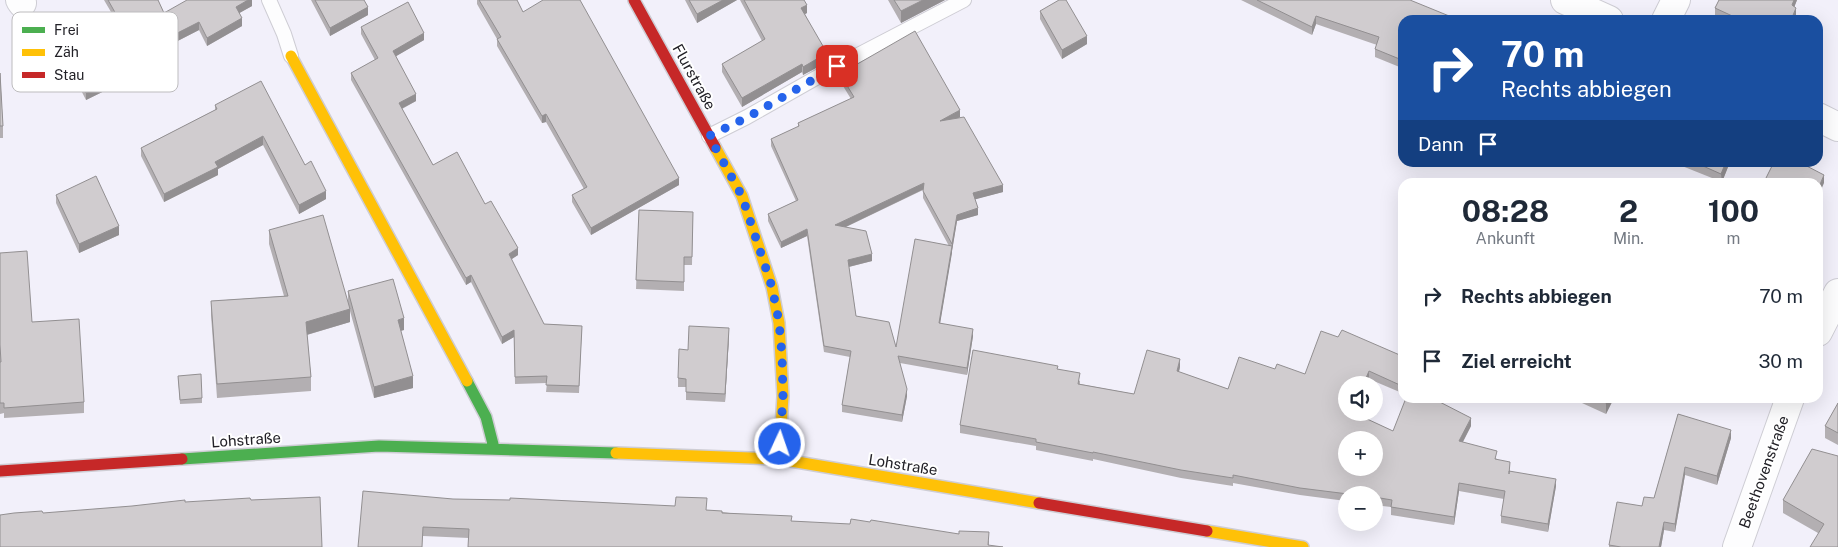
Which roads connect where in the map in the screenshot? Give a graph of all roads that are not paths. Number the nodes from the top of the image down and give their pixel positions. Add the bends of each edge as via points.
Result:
1 (269, 0) edge
2 (634, 0) edge
3 (964, 0) edge
4 (1565, 0) edge
5 (1676, 0) edge
6 (1598, 15) edge
7 (1668, 15) edge
8 (291, 56) joint
9 (1823, 120) edge
10 (1838, 127) edge
11 (709, 136) junction
12 (1838, 293) edge
13 (1823, 322) edge
14 (1788, 403) edge
15 (494, 448) junction
16 (779, 459) junction
17 (0, 471) edge
18 (1303, 547) edge
19 (1737, 547) edge

1 - 8 lane
2 - 11 main road, Flurstraße
3 - 11 lane
4 - 6 street
5 - 7 street
8 - 15 main road via 486,417
9 - 10 street
11 - 16 main road, Flurstraße via 742,196 772,287 782,355
12 - 13 street
14 - 19 street, Beethovenstraße
15 - 16 main road, Lohstraße
15 - 17 main road, Lohstraße via 379,446
16 - 18 main road, Lohstraße

